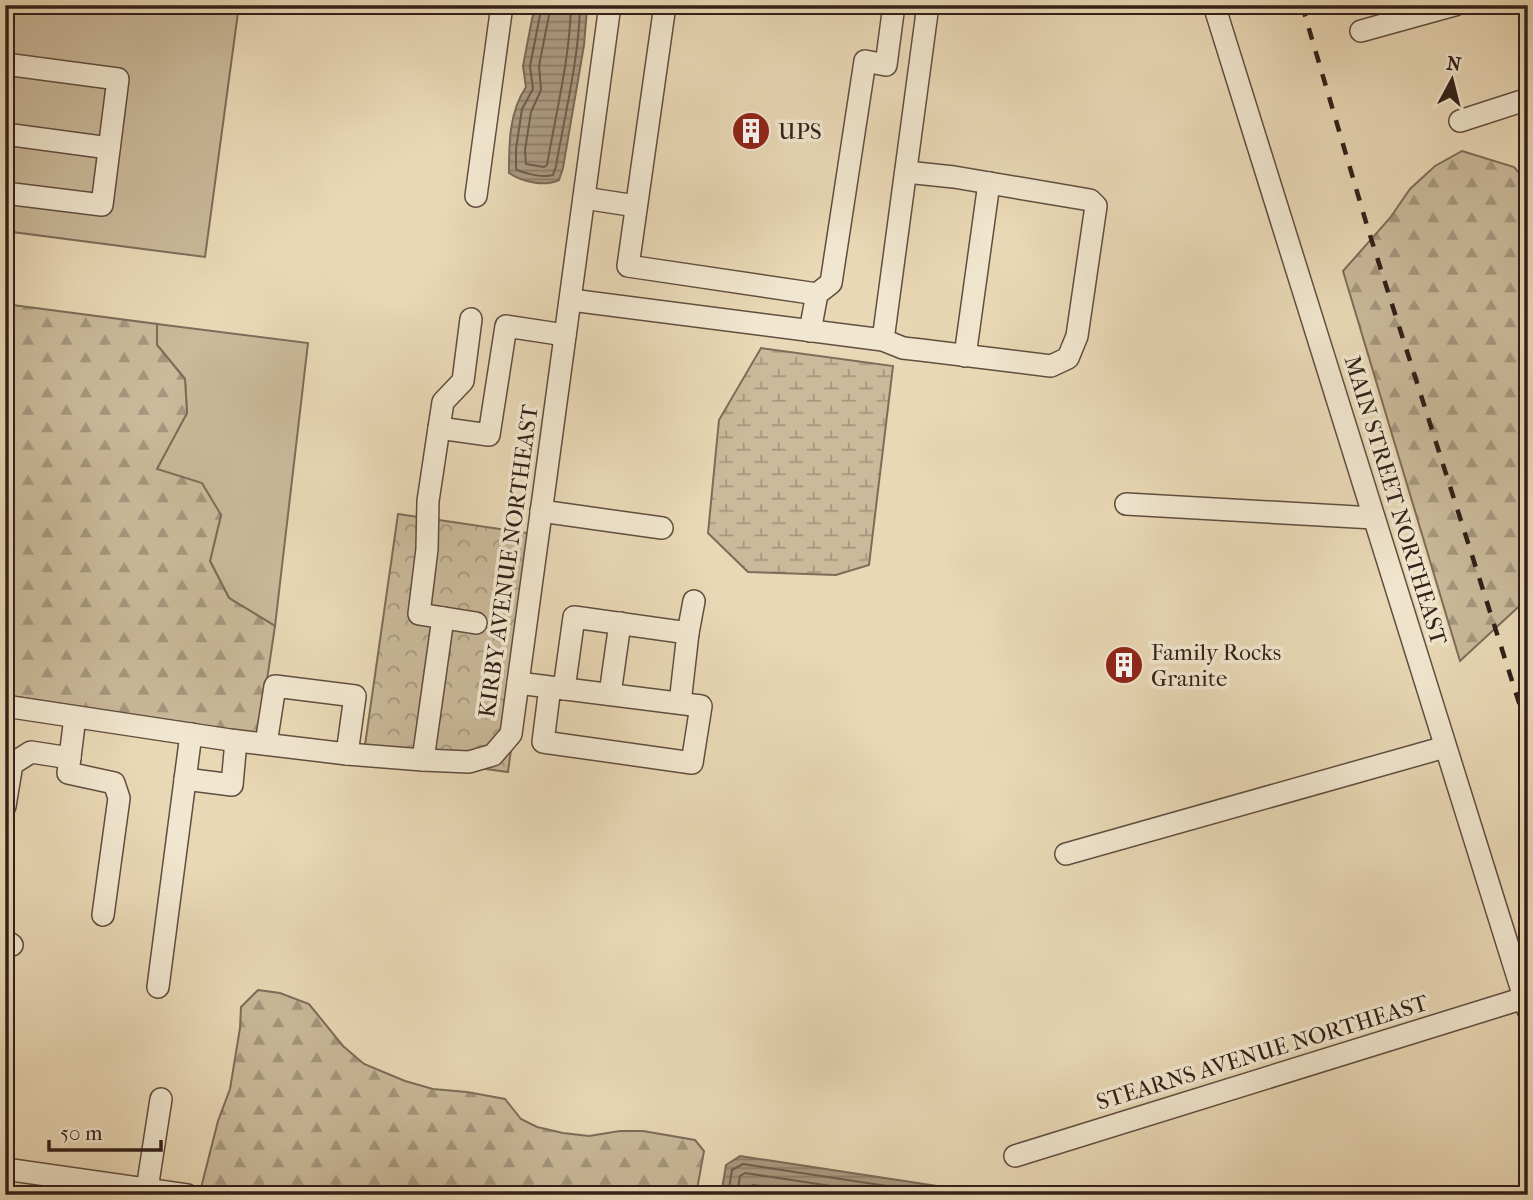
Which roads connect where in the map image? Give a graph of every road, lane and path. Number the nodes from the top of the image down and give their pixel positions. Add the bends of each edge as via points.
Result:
1 (502, 5) edge
2 (610, 5) edge
3 (665, 5) edge
4 (894, 5) edge
5 (928, 5) edge
6 (1214, 5) edge
7 (1455, 5) edge
8 (1362, 31) dead end
9 (5, 64) edge
10 (1528, 99) edge
11 (1460, 121) dead end
12 (5, 134) edge
13 (109, 148) junction
14 (906, 172) junction
15 (989, 183) junction
16 (5, 193) edge
17 (477, 196) dead end
18 (584, 198) junction
19 (636, 206) junction
20 (817, 294) junction
21 (571, 300) junction
22 (471, 318) dead end
23 (810, 331) junction
24 (565, 335) junction
25 (883, 340) junction
26 (965, 356) junction
27 (439, 428) junction
28 (1126, 504) dead end
29 (541, 511) junction
30 (1374, 518) junction
31 (662, 528) dead end
32 (694, 601) dead end
33 (443, 618) junction
34 (476, 622) dead end
35 (620, 623) junction
36 (688, 633) junction
37 (519, 682) junction
38 (557, 688) junction
39 (610, 694) junction
40 (680, 703) junction
41 (5, 706) edge
42 (75, 717) junction
43 (191, 734) junction
44 (236, 741) junction
45 (266, 744) junction
46 (1446, 747) junction
47 (347, 754) junction
48 (70, 758) junction
49 (423, 760) junction
50 (185, 779) junction
51 (5, 806) edge
52 (1066, 855) dead end
53 (103, 915) dead end
54 (158, 987) dead end
55 (1526, 1004) edge
56 (161, 1099) dead end
57 (1015, 1156) dead end
58 (6, 1176) edge
59 (147, 1189) junction
60 (187, 1195) edge

1 - 17 street
2 - 18 street, KIRBY AVENUE NORTHEAST
3 - 19 street
4 - 20 street via 886,65 865,61 831,283
5 - 14 street
6 - 30 street, MAIN STREET NORTHEAST
7 - 8 street
9 - 13 street via 118,79
10 - 11 street
12 - 13 street
13 - 16 street via 102,205
14 - 15 street
14 - 25 street
15 - 26 street
15 - 26 street via 1090,200 1096,206 1077,336 1068,358 1051,366
18 - 19 street
18 - 21 street, KIRBY AVENUE NORTHEAST
19 - 20 street via 628,266
20 - 23 street
21 - 23 street
21 - 24 street, KIRBY AVENUE NORTHEAST
22 - 27 street via 463,381 443,402
23 - 25 street
24 - 27 street via 506,326 489,435
24 - 29 street, KIRBY AVENUE NORTHEAST
25 - 26 street via 903,348
27 - 33 street via 419,614
28 - 30 street
29 - 31 street
29 - 37 street, KIRBY AVENUE NORTHEAST
30 - 46 street, MAIN STREET NORTHEAST
32 - 36 street
33 - 34 street
33 - 49 street
35 - 36 street
35 - 38 street via 574,617
35 - 39 street
36 - 40 street
37 - 38 street
37 - 49 street, KIRBY AVENUE NORTHEAST via 511,734 493,755 470,762
38 - 39 street
38 - 40 street via 543,742 692,763 701,706
39 - 40 street
41 - 42 street, KIRBY AVENUE NORTHEAST
42 - 43 street, KIRBY AVENUE NORTHEAST
42 - 48 street
43 - 44 street, KIRBY AVENUE NORTHEAST
43 - 50 street
44 - 45 street, KIRBY AVENUE NORTHEAST
44 - 50 street via 232,785
45 - 47 street, KIRBY AVENUE NORTHEAST
45 - 47 street via 275,686 355,696
46 - 52 street
46 - 55 street, MAIN STREET NORTHEAST
47 - 49 street, KIRBY AVENUE NORTHEAST
48 - 51 street via 31,752 12,764
48 - 53 street via 68,773 114,783 119,798
50 - 54 street
55 - 57 street, STEARNS AVENUE NORTHEAST
56 - 59 street
58 - 59 street
59 - 60 street

